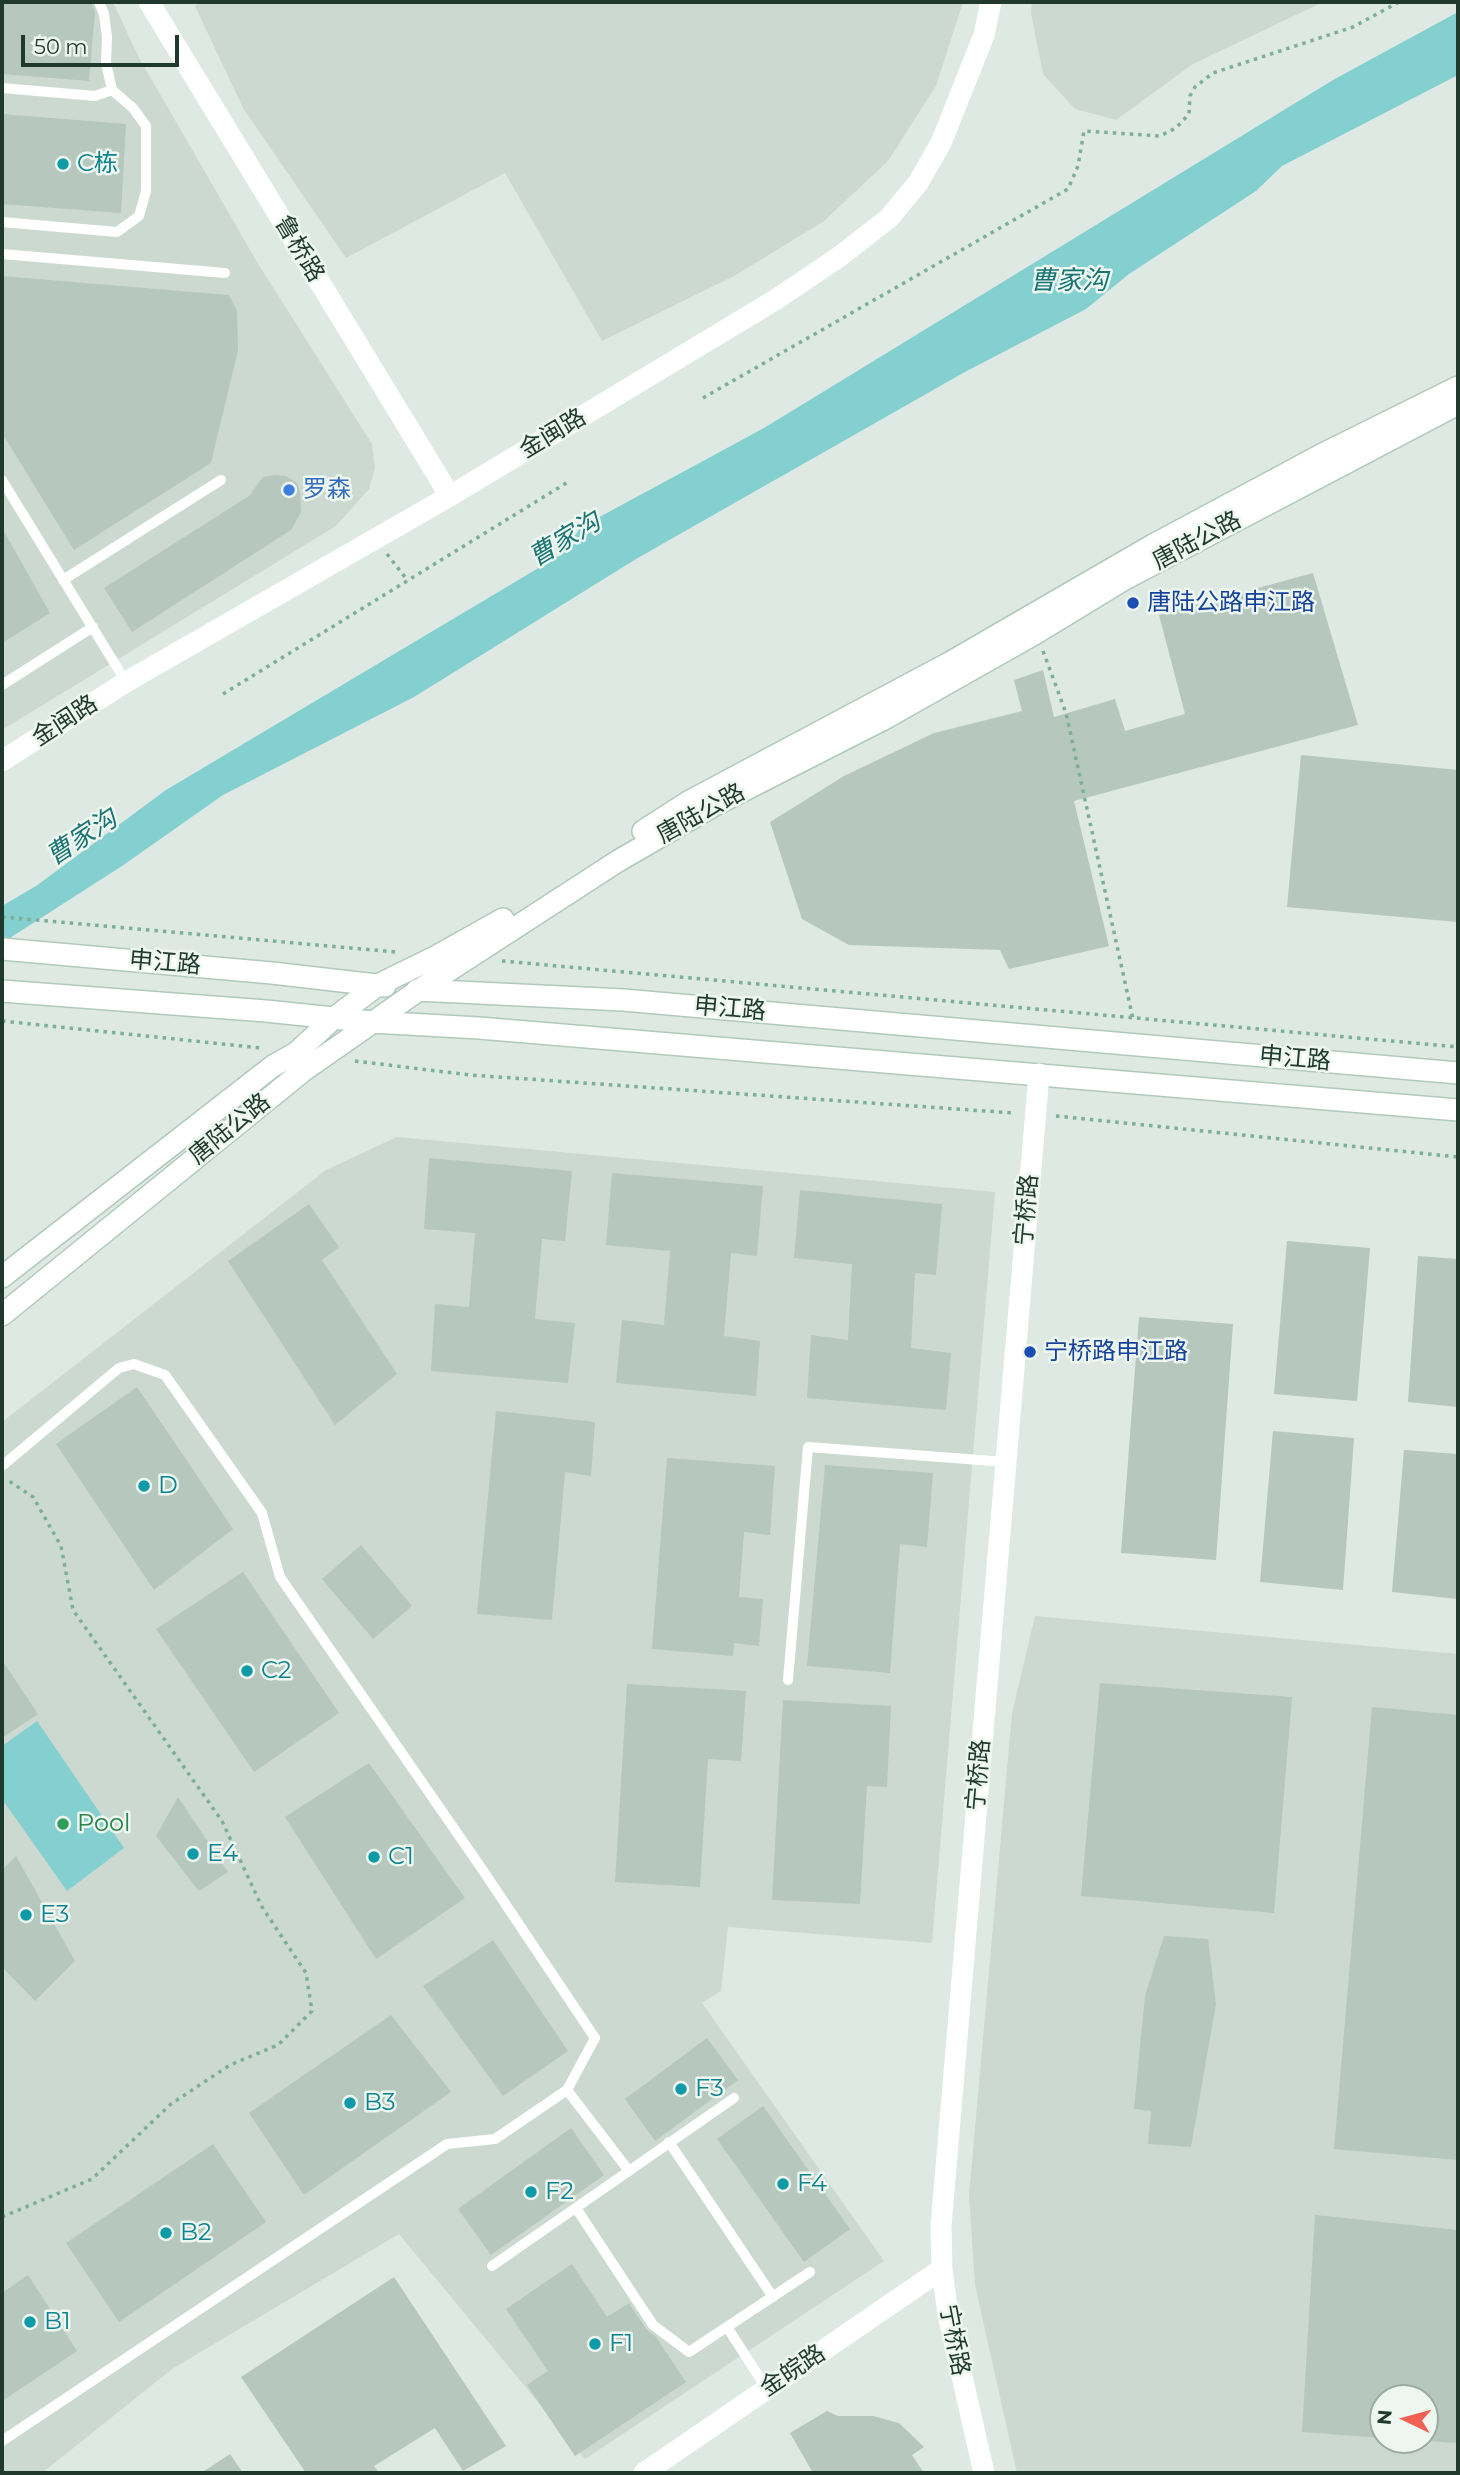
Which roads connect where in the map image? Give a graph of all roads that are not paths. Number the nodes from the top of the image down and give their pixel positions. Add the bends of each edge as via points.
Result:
1 (99, 2) edge
2 (991, 2) edge
3 (156, 5) edge
4 (2, 88) edge
5 (112, 90) junction
6 (2, 222) edge
7 (2, 254) edge
8 (225, 273) dead end
9 (1458, 387) edge
10 (1458, 404) edge
11 (2, 480) edge
12 (221, 480) dead end
13 (450, 496) junction
14 (7, 498) edge
15 (63, 580) junction
16 (93, 627) junction
17 (126, 682) junction
18 (2, 685) edge
19 (2, 761) edge
20 (2, 948) edge
21 (378, 985) junction
22 (419, 990) junction
23 (2, 991) edge
24 (334, 1018) junction
25 (372, 1022) junction
26 (1458, 1073) edge
27 (1039, 1074) junction
28 (1458, 1110) edge
29 (2, 1277) edge
30 (2, 1315) edge
31 (1006, 1462) junction
32 (2, 1466) edge
33 (788, 1680) dead end
34 (566, 2090) junction
35 (734, 2098) dead end
36 (669, 2142) junction
37 (629, 2171) junction
38 (576, 2208) junction
39 (492, 2266) dead end
40 (942, 2269) junction
41 (810, 2272) dead end
42 (773, 2297) junction
43 (727, 2327) junction
44 (767, 2389) junction
45 (2, 2441) edge
46 (644, 2473) edge
47 (984, 2473) edge

1 - 5 lane
2 - 13 main road, 金闽路 via 984,35 941,143 918,183 889,218 775,300
3 - 13 main road, 鲁桥路
4 - 5 lane via 95,96
5 - 6 lane via 146,126 146,191 139,216 117,232
7 - 8 lane
9 - 21 main road, 唐陆公路 via 1165,538 951,662 688,802 489,928
10 - 22 main road, 唐陆公路 via 1123,580 882,720 713,806 618,861
11 - 14 lane
12 - 15 lane
13 - 17 main road, 金闽路
14 - 15 lane
15 - 16 lane
16 - 17 lane
16 - 18 lane
17 - 19 main road, 金闽路
20 - 21 main road, 申江路
21 - 22 main road, 申江路
21 - 24 main road, 唐陆公路
22 - 25 main road, 唐陆公路
22 - 26 main road, 申江路 via 623,1000
23 - 24 main road, 申江路
24 - 25 main road, 申江路
24 - 29 main road, 唐陆公路 via 296,1053 273,1066
25 - 27 main road, 申江路
25 - 30 main road, 唐陆公路 via 303,1071
27 - 28 main road, 申江路
27 - 31 main road, 宁桥路
31 - 33 lane via 808,1447
31 - 40 main road, 宁桥路 via 943,2187
32 - 34 lane via 119,1368 134,1364 165,1375 262,1513 280,1577 587,2023 595,2038
34 - 37 lane
34 - 45 lane via 495,2139 447,2144
35 - 36 lane
36 - 37 lane
36 - 42 lane
37 - 38 lane
38 - 39 lane
38 - 43 lane via 653,2325 689,2352
40 - 44 main road, 金皖路
40 - 47 main road, 宁桥路
41 - 42 lane
42 - 43 lane
43 - 44 lane
44 - 46 main road, 金皖路

